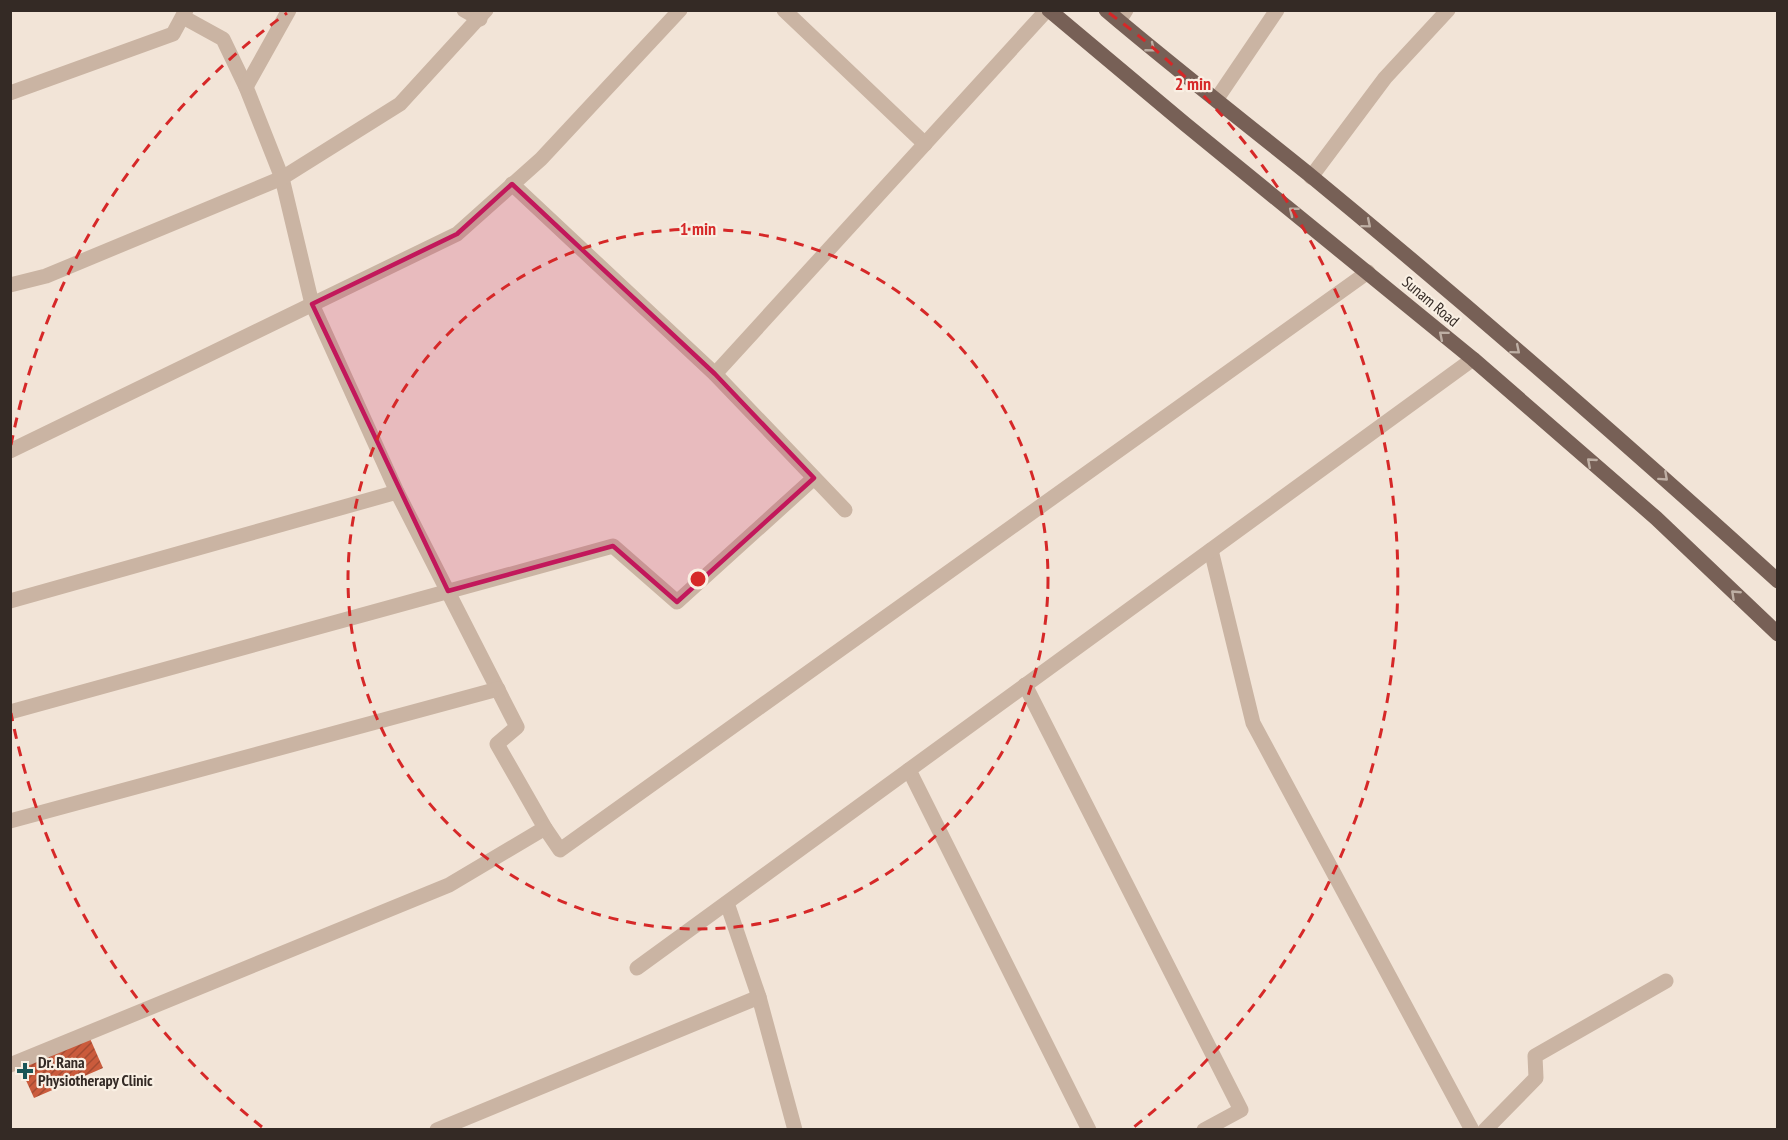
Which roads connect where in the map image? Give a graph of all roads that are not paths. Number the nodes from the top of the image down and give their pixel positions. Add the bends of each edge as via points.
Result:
1 (289, 10) edge
2 (464, 10) edge
3 (680, 10) edge
4 (784, 10) edge
5 (1048, 10) edge
6 (1106, 10) edge
7 (1277, 10) edge
8 (1448, 10) edge
9 (185, 14) edge
10 (483, 15) edge
11 (1123, 16) edge
12 (246, 87) junction
13 (10, 93) edge
14 (1216, 100) junction
15 (925, 144) junction
16 (1311, 177) junction
17 (282, 178) junction
18 (512, 184) junction
19 (1368, 272) junction
20 (10, 285) edge
21 (312, 304) junction
22 (1473, 359) junction
23 (715, 375) junction
24 (10, 451) edge
25 (814, 478) junction
26 (397, 492) junction
27 (845, 510) dead end
28 (1211, 550) junction
29 (1778, 581) edge
30 (448, 591) junction
31 (10, 601) edge
32 (1778, 634) edge
33 (1025, 686) junction
34 (498, 688) junction
35 (10, 712) edge
36 (909, 770) junction
37 (10, 821) edge
38 (545, 828) junction
39 (727, 903) junction
40 (637, 968) dead end
41 (1666, 981) dead end
42 (759, 997) junction
43 (10, 1065) edge
44 (436, 1130) edge
45 (795, 1130) edge
46 (1089, 1130) edge
47 (1204, 1130) edge
48 (1472, 1130) edge
49 (1485, 1130) edge

1 - 12 street
2 - 10 street
3 - 18 street via 542,159
4 - 15 street
5 - 15 street
19 -> 5 main road, Sunam Road
6 - 11 main road, Sunam Road
7 - 14 street
8 - 16 street via 1385,78
9 - 12 street via 223,39
9 - 13 street via 173,34
10 - 17 street via 400,104
11 -> 14 main road, Sunam Road
12 - 17 street
14 - 16 main road, Sunam Road
15 - 23 street
16 -> 29 main road, Sunam Road via 1654,468
17 - 20 street via 46,276
17 - 21 street
18 - 21 street via 457,234
18 - 23 street
22 -> 19 main road, Sunam Road
19 - 38 street via 560,850
21 - 24 street
21 - 26 street
22 - 28 street
32 -> 22 main road, Sunam Road via 1656,518
23 - 25 street
25 - 27 street
25 - 30 street via 677,602 614,546
26 - 30 street
26 - 31 street
28 - 33 street
28 - 48 street via 1253,723
30 - 34 street
30 - 35 street
33 - 36 street
33 - 47 street via 1241,1110
34 - 37 street
34 - 38 street via 517,727 497,744
36 - 39 street
36 - 46 street
38 - 43 street via 449,885
39 - 40 street
39 - 42 street
41 - 49 street via 1535,1056 1536,1078
42 - 44 street
42 - 45 street

